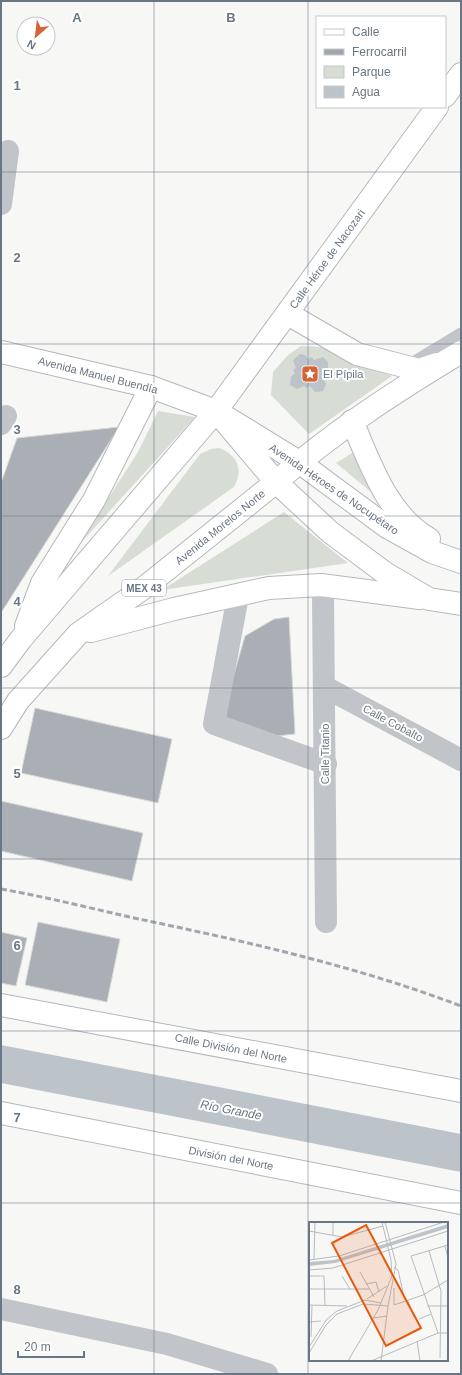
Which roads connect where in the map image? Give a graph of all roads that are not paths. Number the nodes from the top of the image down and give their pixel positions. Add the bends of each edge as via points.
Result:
1 (461, 74) edge
2 (446, 95) edge
3 (436, 108) edge
4 (8, 151) dead end
5 (1, 204) edge
6 (288, 314) junction
7 (461, 334) edge
8 (1, 352) edge
9 (453, 357) edge
10 (407, 367) junction
11 (151, 387) junction
12 (216, 411) junction
13 (352, 421) junction
14 (299, 462) junction
15 (276, 482) junction
16 (461, 558) edge
17 (461, 562) edge
18 (321, 585) junction
19 (238, 596) junction
20 (430, 600) junction
21 (461, 604) edge
22 (78, 634) junction
23 (21, 639) junction
24 (1, 666) edge
25 (325, 687) junction
26 (1, 728) edge
27 (461, 760) edge
28 (326, 764) junction
29 (326, 922) dead end
30 (1, 1005) edge
31 (461, 1091) edge
32 (1, 1113) edge
33 (461, 1203) edge
34 (1, 1309) edge
35 (267, 1374) edge

1 - 2 main road
3 - 6 main road, Calle Héroe de Nacozari
4 - 5 street
6 - 10 main road via 356,354
6 - 12 main road, Calle Héroe de Nacozari
7 - 10 lane
8 - 11 main road, Avenida Manuel Buendía
9 - 10 main road via 419,370
9 - 13 main road, Avenida Morelos Norte
11 - 12 main road, Avenida Manuel Buendía
11 - 23 main road via 94,500 42,583
12 - 14 main road, Avenida Héroes de Nocupétaro
12 - 15 main road, Avenida Héroes de Nocupétaro
12 - 23 main road
13 - 14 main road, Avenida Morelos Norte
13 - 16 main road via 382,489 402,516 422,535
14 - 15 main road, Avenida Morelos Norte / MEX 43
14 - 17 main road, Avenida Héroes de Nocupétaro via 387,527 432,552
15 - 20 main road, Avenida Héroes de Nocupétaro via 353,551
15 - 22 main road, Avenida Morelos Norte / MEX 43 via 145,587
18 - 19 main road via 269,588
18 - 20 main road
18 - 25 street, Calle Titanio
19 - 22 main road
19 - 28 street via 214,724
20 - 21 main road, Avenida Héroes de Nocupétaro
22 - 26 main road, Avenida Morelos Norte / MEX 43 via 18,701
23 - 24 main road
25 - 27 street, Calle Cobalto
25 - 28 street, Calle Titanio
28 - 29 street, Calle Titanio
30 - 31 main road, Calle División del Norte
32 - 33 main road, División del Norte
34 - 35 street via 166,1344

